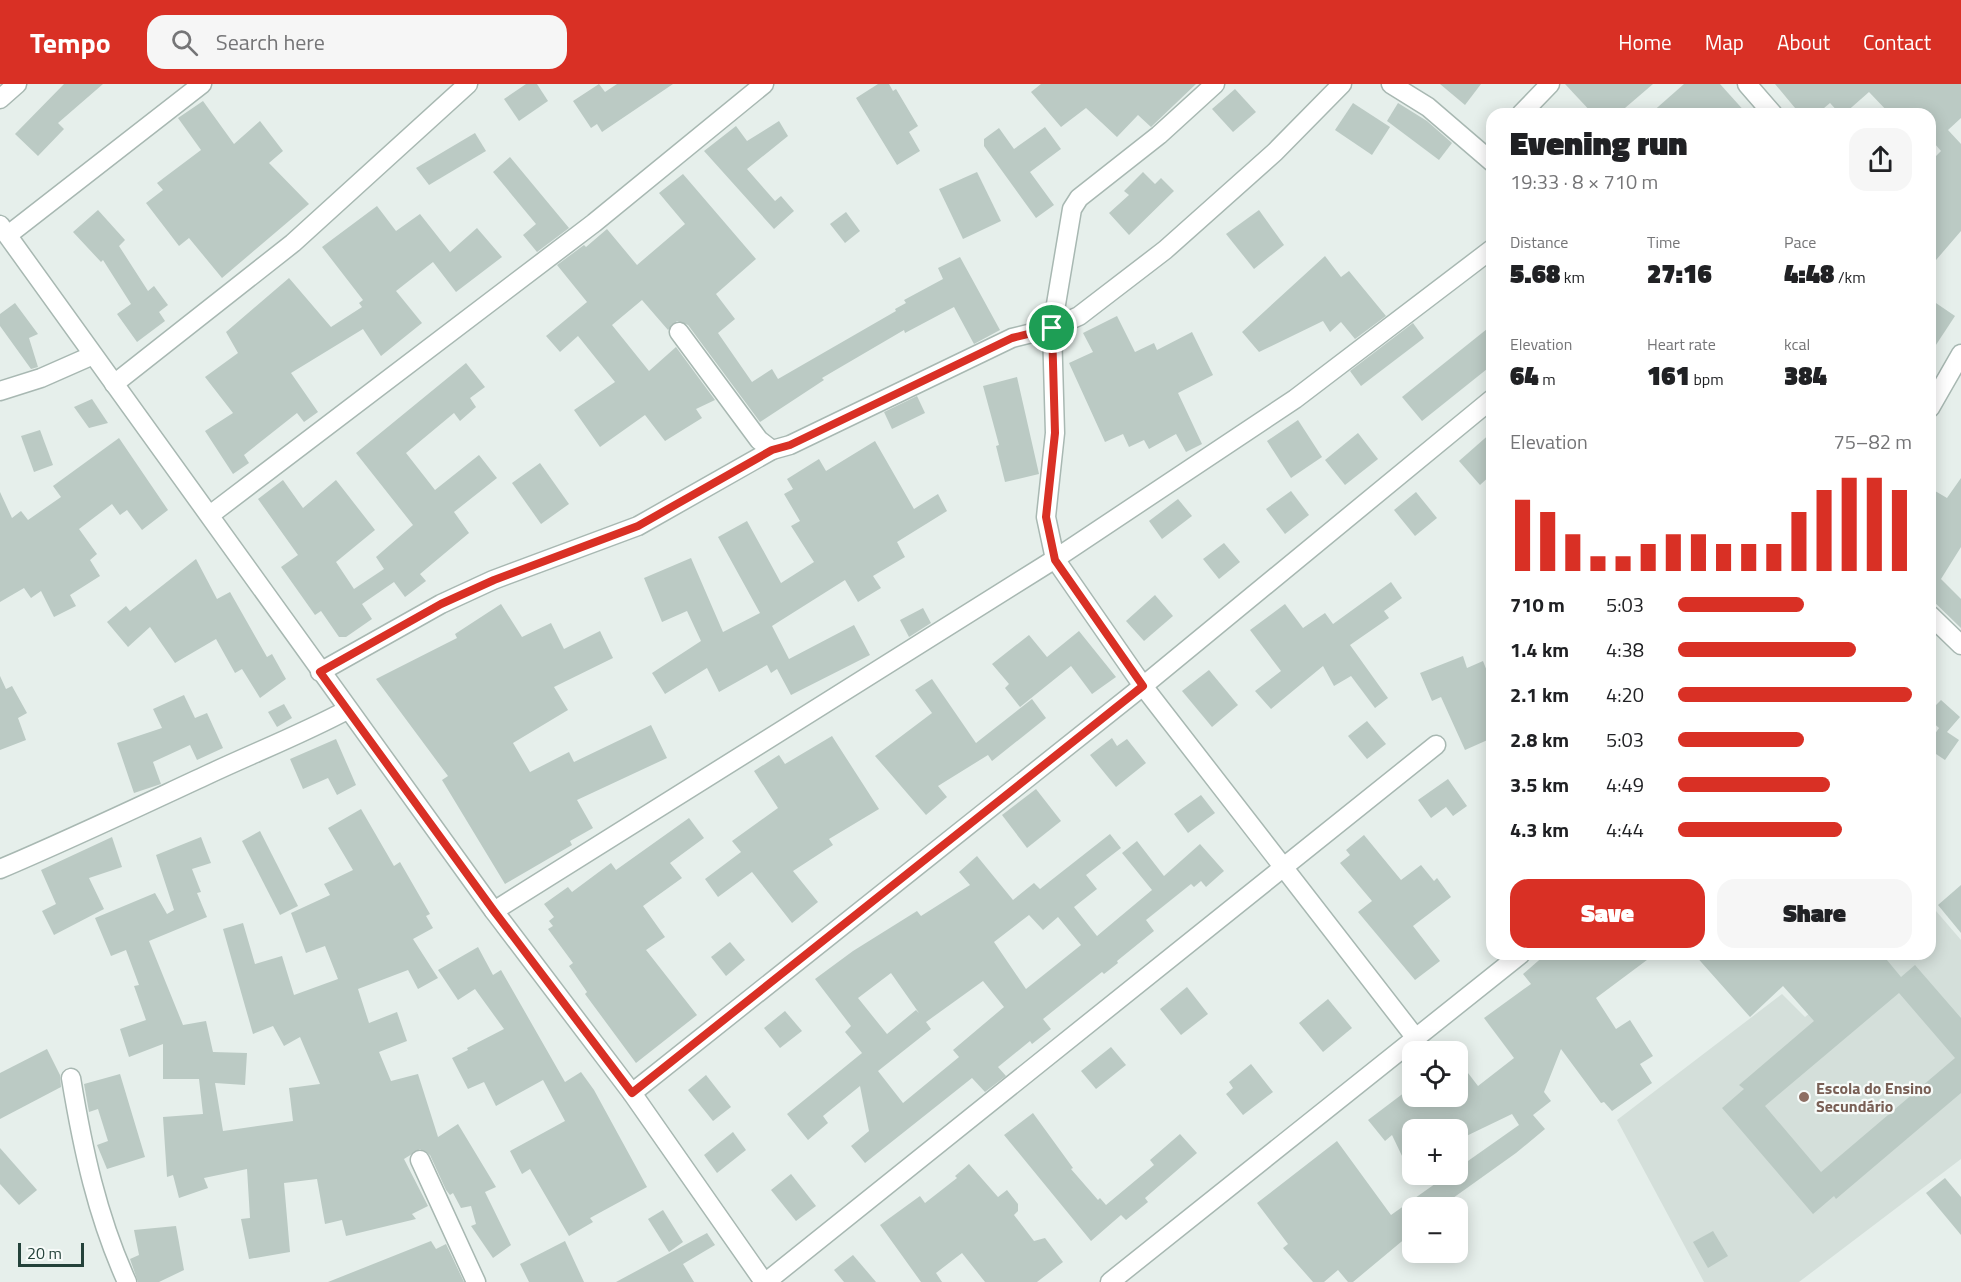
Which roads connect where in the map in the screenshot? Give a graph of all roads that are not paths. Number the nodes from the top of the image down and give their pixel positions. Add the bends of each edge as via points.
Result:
1 (17, 84) edge
2 (202, 84) edge
3 (468, 84) edge
4 (764, 84) edge
5 (1215, 84) edge
6 (1342, 84) edge
7 (1391, 84) edge
8 (1550, 84) edge
9 (1747, 84) edge
10 (0, 99) edge
11 (1527, 108) edge
12 (1768, 108) edge
13 (1486, 149) edge
14 (4, 230) edge
15 (1486, 254) edge
16 (1052, 328) junction
17 (679, 332) dead end
18 (1961, 354) edge
19 (91, 356) junction
20 (114, 384) junction
21 (0, 391) edge
22 (1936, 398) edge
23 (1486, 404) edge
24 (772, 450) junction
25 (210, 515) junction
26 (1055, 560) junction
27 (1936, 626) edge
28 (1961, 645) edge
29 (320, 672) junction
30 (1143, 686) junction
31 (347, 710) junction
32 (1436, 745) dead end
33 (1282, 868) junction
34 (0, 869) edge
35 (494, 911) junction
36 (1513, 960) edge
37 (1415, 1037) junction
38 (71, 1078) dead end
39 (632, 1093) junction
40 (420, 1160) dead end
41 (128, 1282) edge
42 (476, 1282) edge
43 (765, 1282) edge
44 (1110, 1282) edge

1 - 10 street
2 - 14 street
3 - 20 street via 293,243
4 - 25 street via 594,223
5 - 16 street via 1159,135 1079,198 1072,209
6 - 16 street via 1275,152 1165,250 1079,316
7 - 13 street
8 - 11 street
9 - 12 street
14 - 19 street
15 - 26 street via 1295,399
16 - 24 street via 1012,338 790,445
16 - 26 street via 1055,433 1046,517
17 - 24 street via 759,440
18 - 22 street
19 - 20 street
19 - 21 street
20 - 25 street
23 - 30 street
24 - 29 street via 638,526 441,604
25 - 29 street
26 - 30 street
26 - 35 street
27 - 28 street
29 - 31 street
30 - 33 street
30 - 39 street
31 - 34 street
31 - 35 street
32 - 33 street
33 - 37 street
33 - 43 street
35 - 39 street
36 - 37 street
37 - 44 street
38 - 41 street via 84,1157 112,1248
39 - 43 street
40 - 42 street

